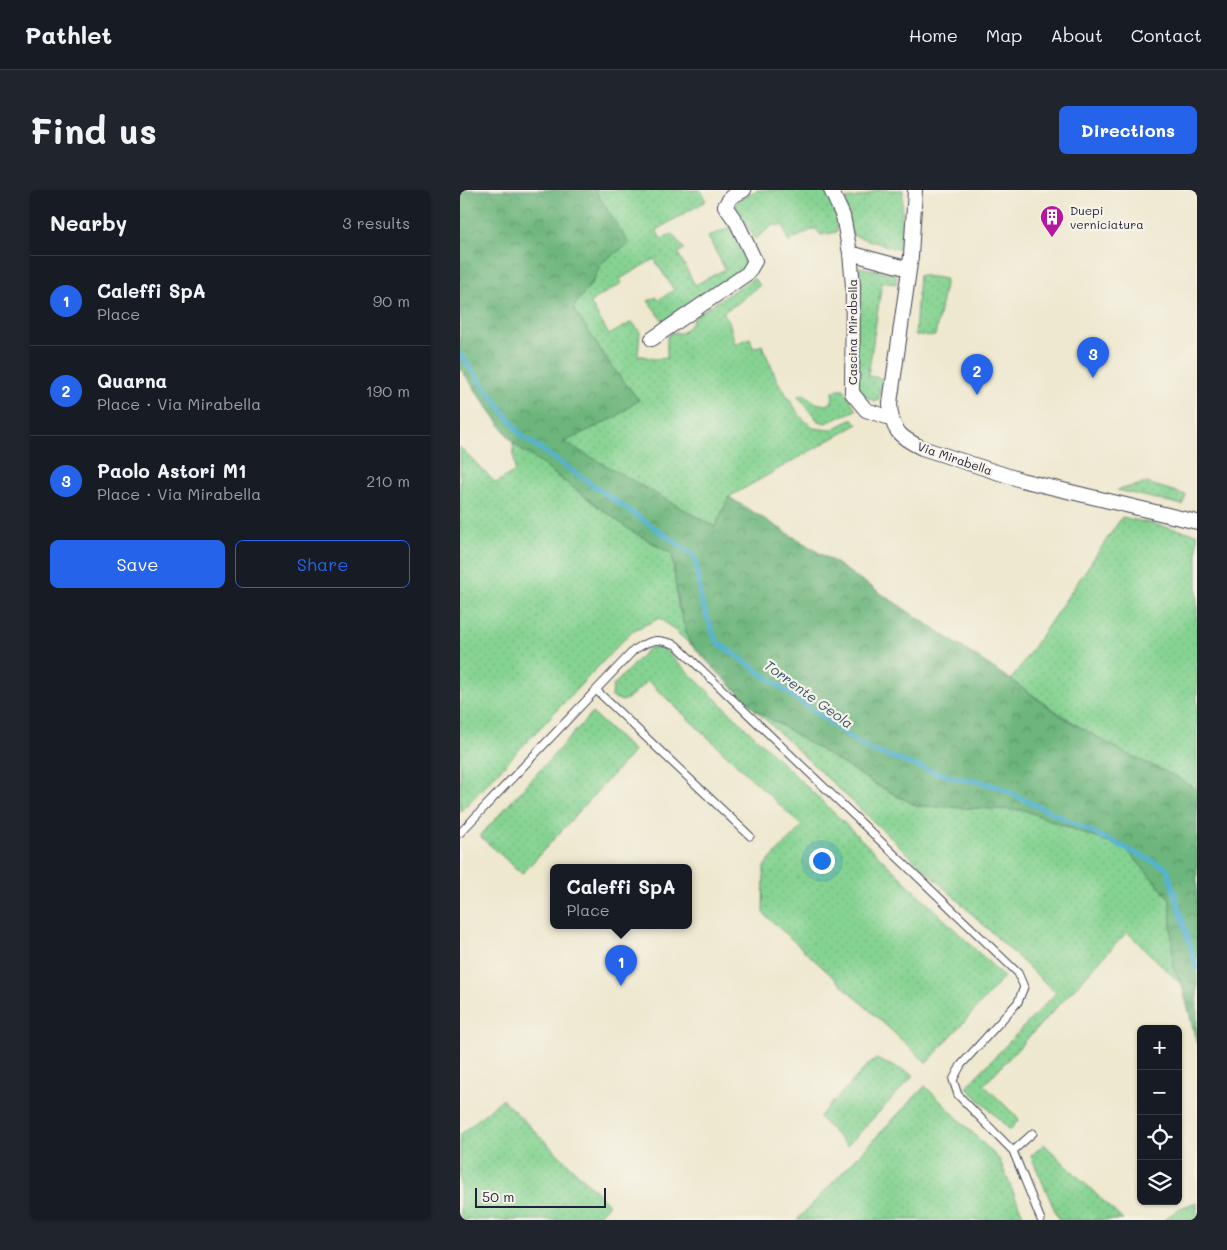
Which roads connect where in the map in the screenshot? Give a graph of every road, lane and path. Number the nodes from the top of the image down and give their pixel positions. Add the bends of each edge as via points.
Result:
1 (744, 190) edge
2 (831, 190) edge
3 (915, 190) edge
4 (850, 253) junction
5 (909, 270) junction
6 (652, 339) dead end
7 (890, 418) junction
8 (1197, 522) edge
9 (596, 690) junction
10 (460, 833) edge
11 (750, 836) dead end
12 (1033, 1133) dead end
13 (1013, 1152) junction
14 (1041, 1220) edge

1 - 6 street via 731,197 725,206 737,222 755,261 748,273
2 - 4 street, Cascina Mirabella via 843,216
3 - 5 street
4 - 5 street
4 - 7 street, Cascina Mirabella via 852,393 866,410
5 - 7 street
7 - 8 street, Via Mirabella via 906,441 922,448 1021,480
9 - 10 lane
9 - 11 lane
9 - 13 lane via 634,650 647,642 660,640 676,645 1018,973 1024,987 1018,1002 960,1065 953,1080 958,1095
12 - 13 lane
13 - 14 lane

